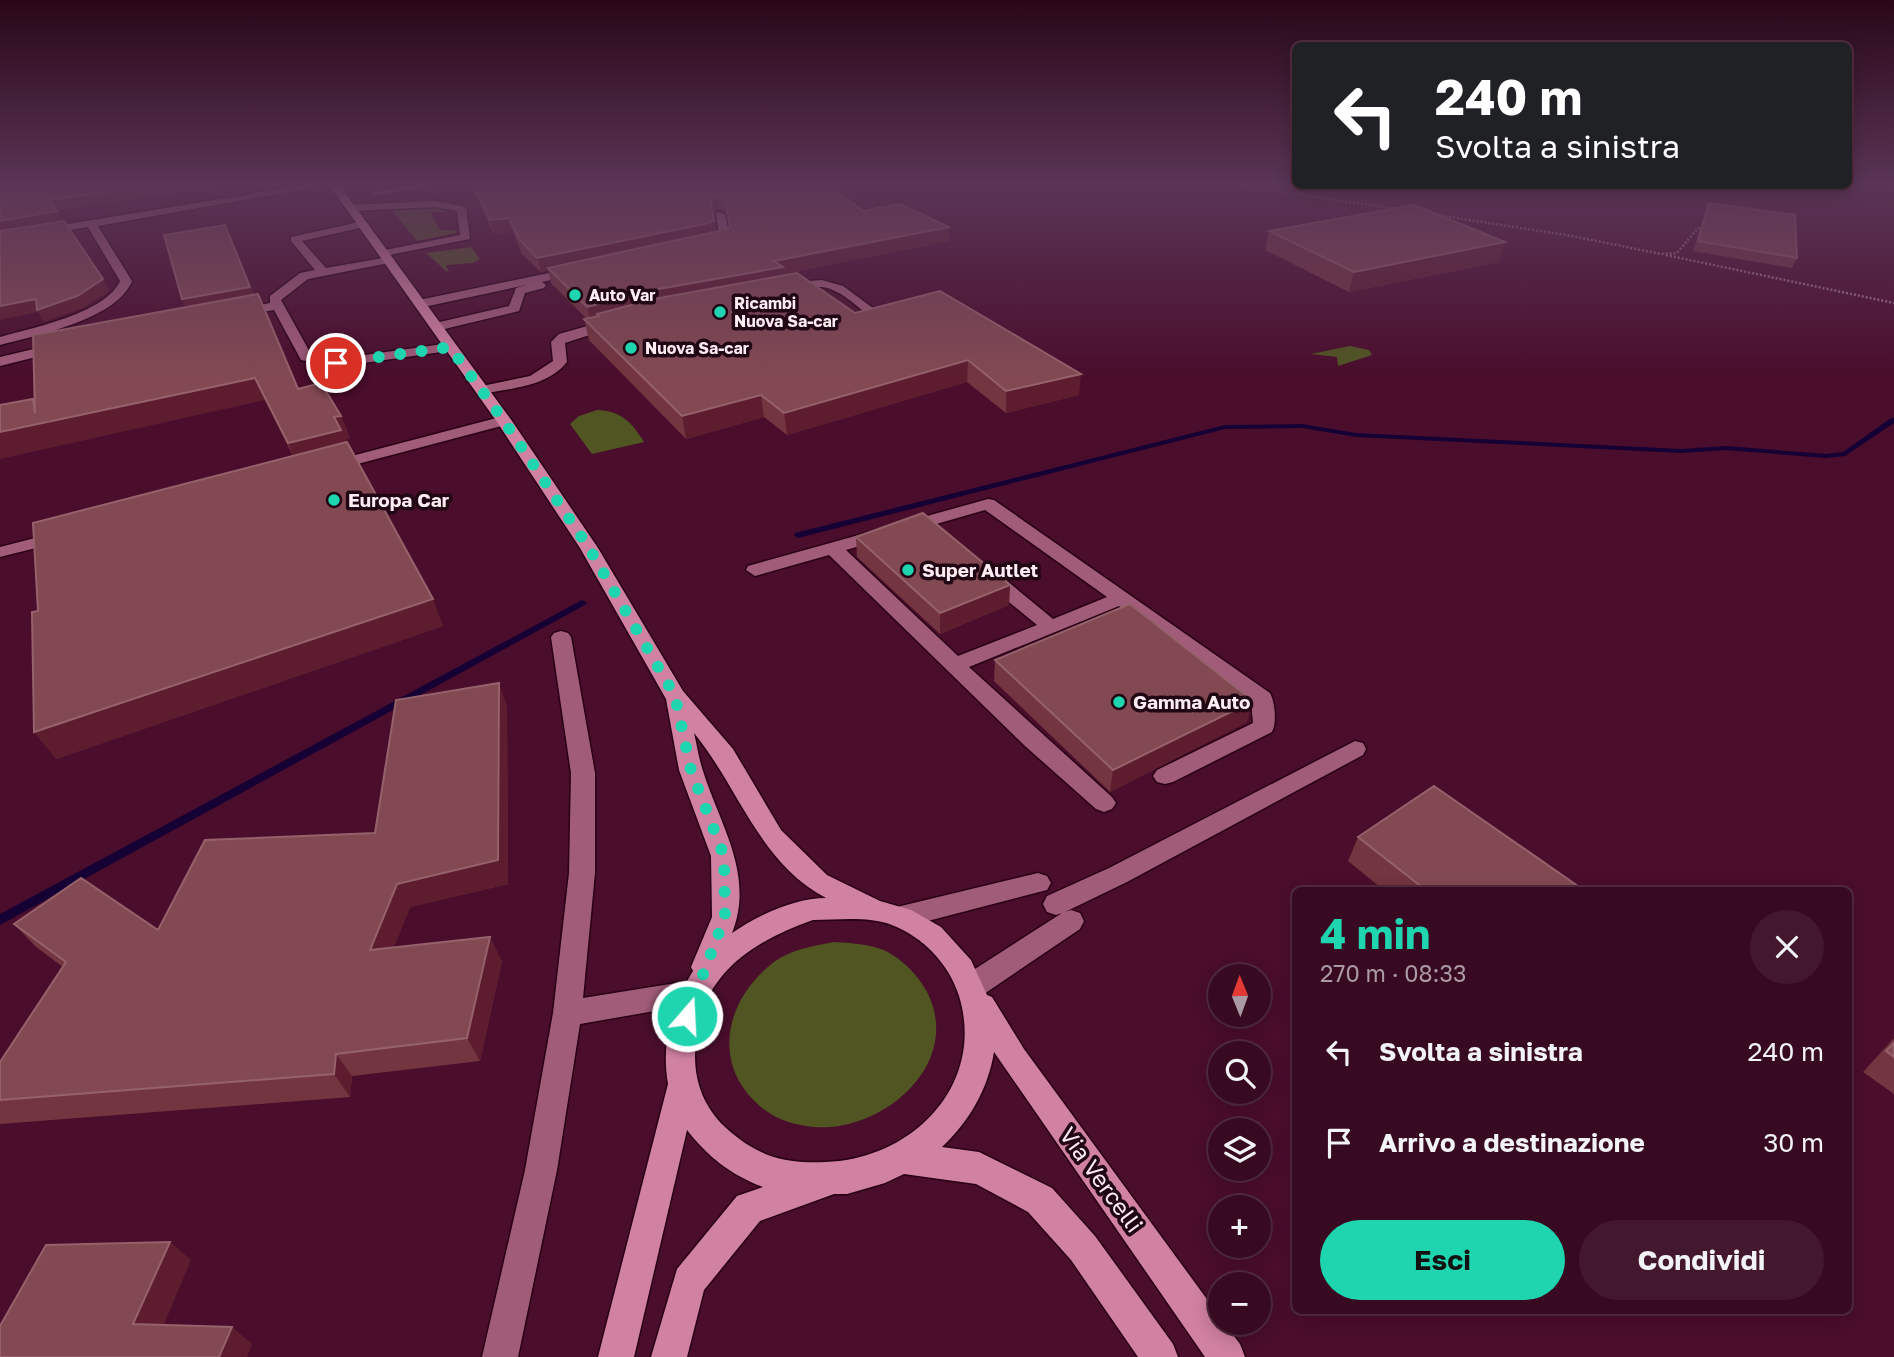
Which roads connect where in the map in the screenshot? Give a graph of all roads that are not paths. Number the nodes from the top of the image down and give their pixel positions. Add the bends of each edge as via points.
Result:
1 (108, 249) edge
2 (304, 249) edge
3 (381, 249) edge
4 (414, 249) edge
5 (386, 256) junction
6 (323, 272) junction
7 (768, 290) edge
8 (419, 303) junction
9 (278, 305) junction
10 (871, 311) edge
11 (223, 316) edge
12 (620, 321) edge
13 (436, 327) junction
14 (0, 341) edge
15 (74, 344) edge
16 (450, 347) junction
17 (0, 362) edge
18 (482, 390) junction
19 (504, 421) junction
20 (310, 471) edge
21 (925, 522) junction
22 (78, 532) edge
23 (946, 539) edge
24 (832, 547) junction
25 (0, 552) edge
26 (977, 565) edge
27 (755, 570) dead end
28 (1120, 599) junction
29 (1051, 626) junction
30 (561, 637) dead end
31 (955, 665) junction
32 (675, 696) junction
33 (1355, 749) dead end
34 (1165, 776) dead end
35 (1104, 803) dead end
36 (1038, 883) dead end
37 (872, 909) junction
38 (901, 917) junction
39 (695, 992) junction
40 (975, 994) junction
41 (567, 1013) junction
42 (682, 1087) junction
43 (905, 1158) junction
44 (831, 1181) junction
45 (500, 1357) edge
46 (616, 1357) edge
47 (669, 1357) edge
48 (1160, 1357) edge
49 (1227, 1357) edge

1 - 14 lane via 126,281 121,296 93,312
2 - 6 lane
3 - 5 main road
4 - 5 lane
5 - 6 lane
5 - 8 main road
6 - 9 lane via 304,276 274,299
7 - 10 lane via 817,282 836,285
8 - 13 main road
8 - 13 lane via 590,272 520,291 515,309
9 - 11 lane
9 - 16 lane via 306,357 336,363
12 - 18 lane via 564,337 558,342 560,362 540,377
13 - 16 main road
15 - 17 lane
16 - 18 main road
18 - 19 main road
19 - 20 lane
19 - 32 main road via 589,548
21 - 23 lane
21 - 24 lane
21 - 28 lane via 988,504
22 - 25 lane
24 - 27 lane
24 - 31 lane
26 - 29 lane
28 - 29 lane
28 - 34 lane via 1262,698 1264,727
29 - 31 lane
30 - 41 lane via 583,773 582,873
31 - 35 lane
32 - 37 main road via 725,755 772,837 818,882
32 - 39 main road via 691,770 724,856 725,917
33 - 40 lane via 1118,875 1064,913
36 - 38 lane
37 - 38 main road, Via Vercelli
37 - 39 main road via 813,909 767,924 723,955
38 - 40 main road, Via Vercelli via 929,933 958,961
39 - 41 lane
39 - 42 main road via 679,1040
40 - 43 main road via 982,1039 975,1074 956,1112
40 - 49 main road, Via Vercelli via 1014,1059
41 - 45 lane via 541,1170
42 - 44 main road via 700,1124 733,1157 772,1175
42 - 46 main road
43 - 44 main road via 868,1174
43 - 48 main road via 979,1168 1040,1200 1083,1248
44 - 47 main road via 749,1208 688,1281

